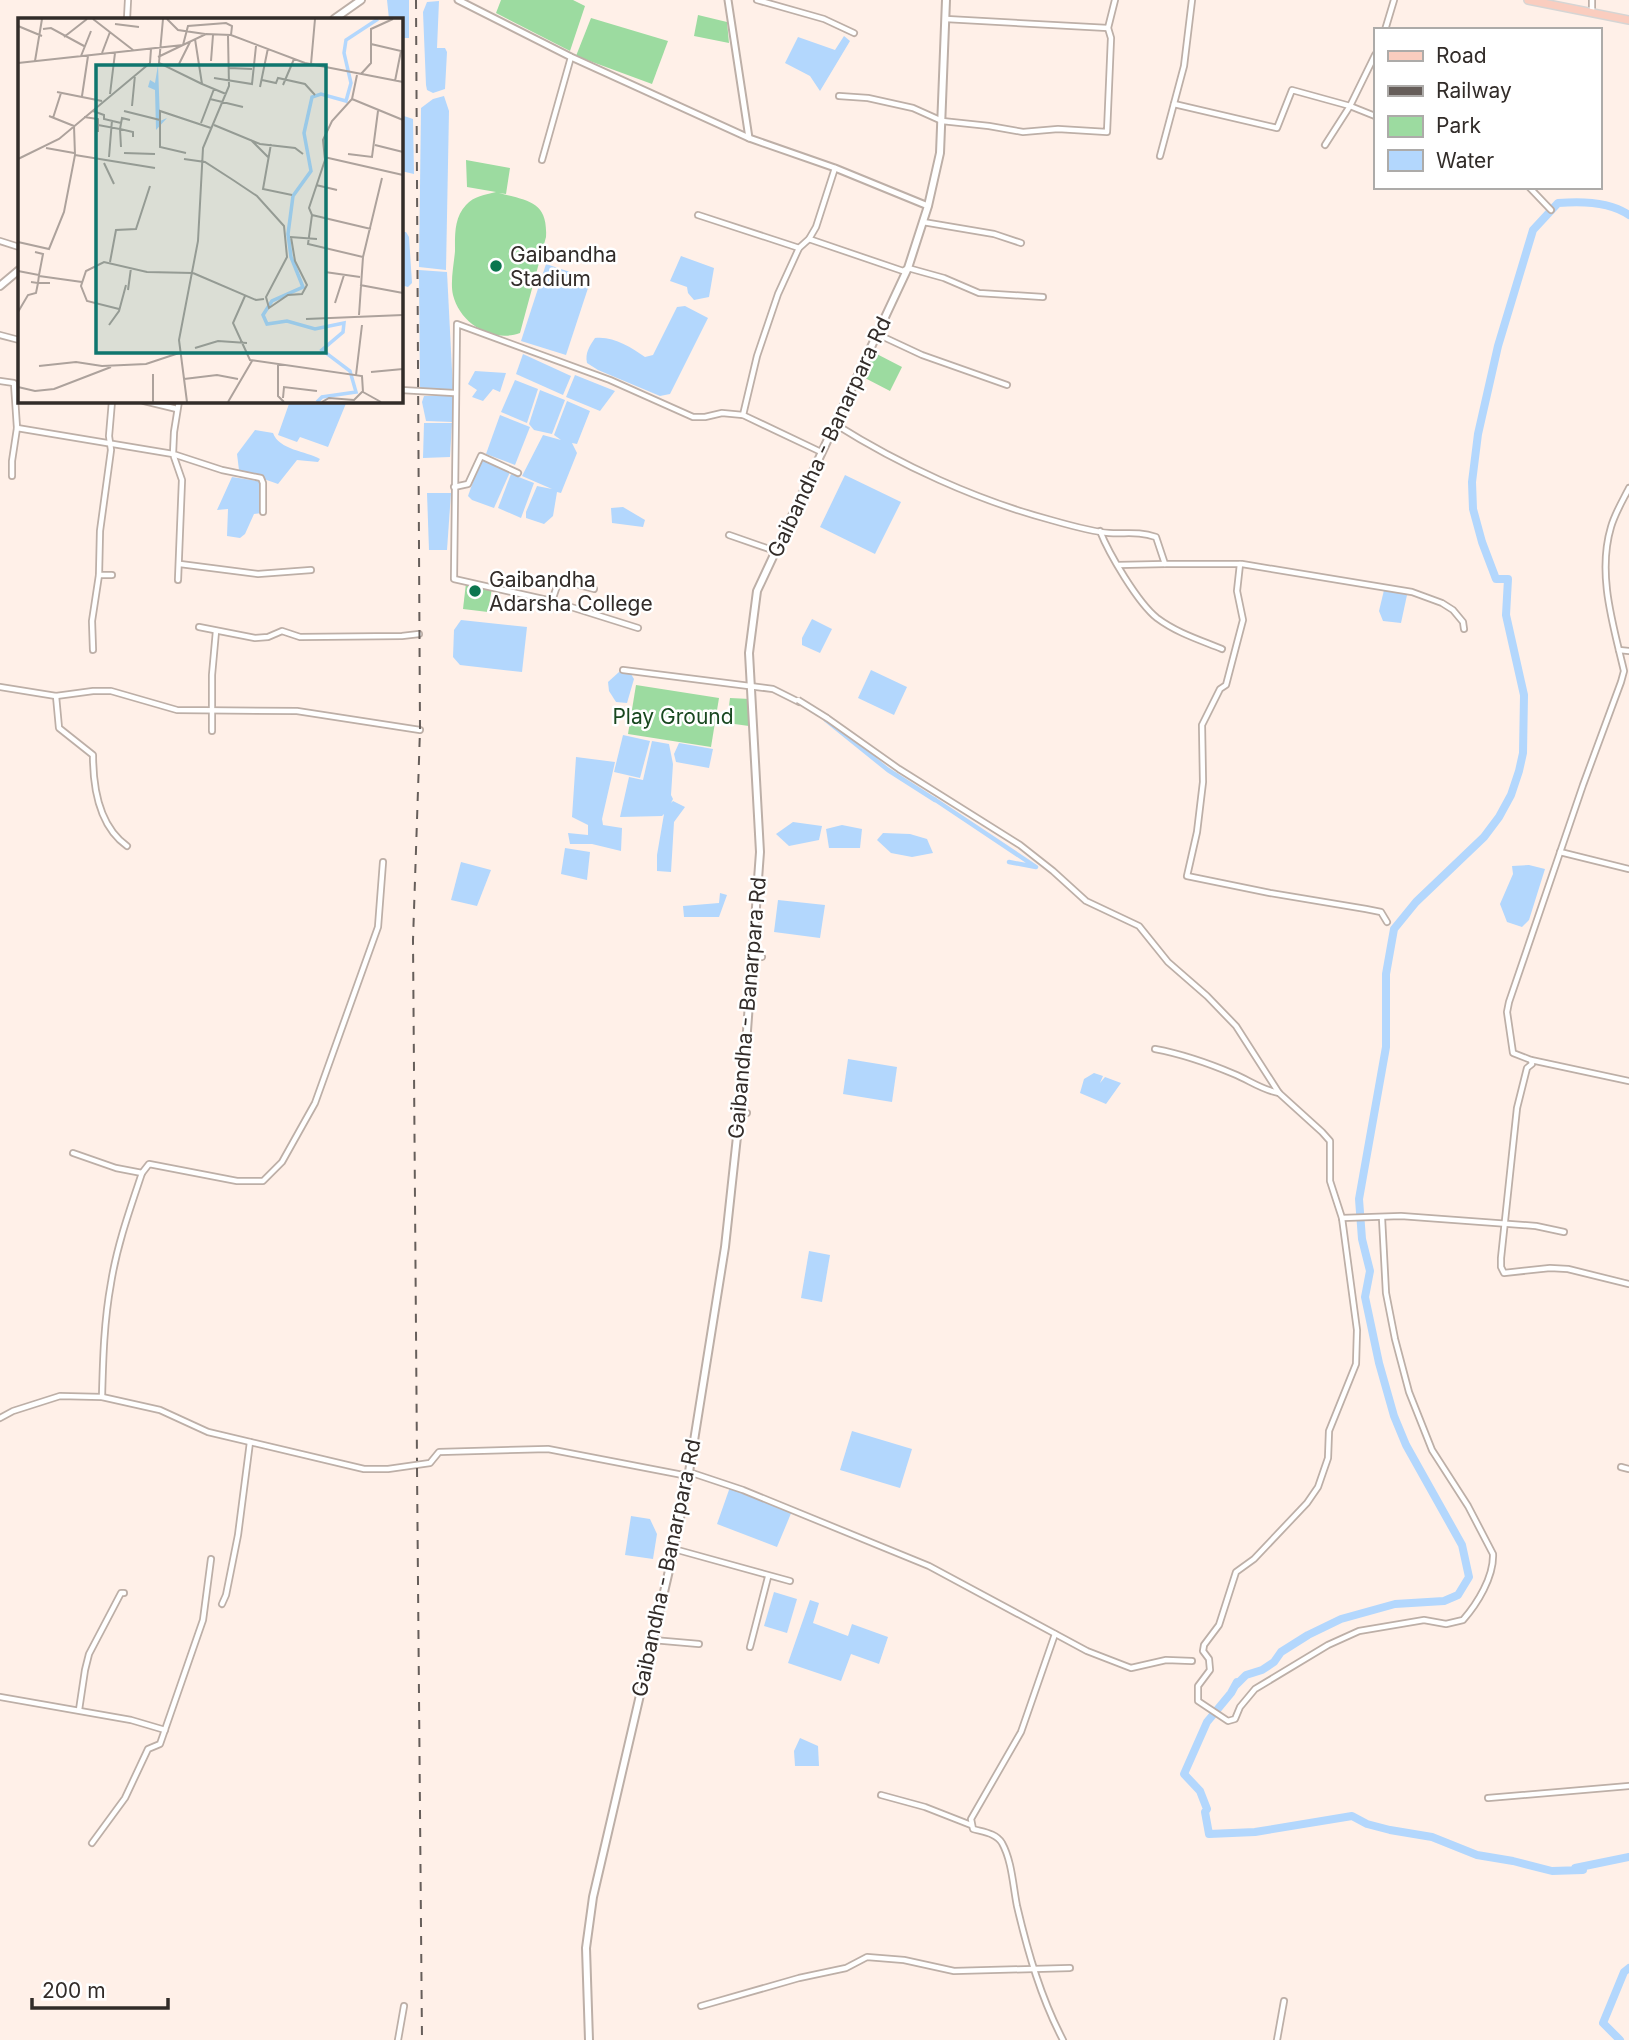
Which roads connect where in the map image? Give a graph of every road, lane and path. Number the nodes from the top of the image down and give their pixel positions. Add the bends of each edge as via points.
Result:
1 (128, 0) edge
2 (361, 0) edge
3 (458, 0) edge
4 (729, 0) edge
5 (757, 0) edge
6 (946, 0) edge
7 (1115, 0) edge
8 (1192, 0) edge
9 (1394, 0) edge
10 (1528, 0) edge
11 (1592, 0) edge
12 (1592, 13) junction
13 (127, 18) edge
14 (335, 18) edge
15 (946, 19) junction
16 (1629, 20) edge
17 (1108, 28) junction
18 (1386, 28) edge
19 (854, 33) dead end
20 (572, 57) junction
21 (1374, 57) edge
22 (839, 96) dead end
23 (1174, 104) junction
24 (1350, 106) junction
25 (1374, 116) edge
26 (942, 121) junction
27 (749, 138) junction
28 (1325, 145) dead end
29 (1160, 156) dead end
30 (542, 160) dead end
31 (835, 168) junction
32 (1531, 189) edge
33 (929, 206) junction
34 (1551, 210) dead end
35 (698, 215) dead end
36 (923, 222) junction
37 (809, 239) junction
38 (0, 241) edge
39 (1021, 243) dead end
40 (18, 247) edge
41 (799, 248) junction
42 (908, 268) junction
43 (18, 271) edge
44 (0, 286) edge
45 (1043, 297) dead end
46 (877, 334) junction
47 (0, 335) edge
48 (18, 340) edge
49 (0, 381) edge
50 (1007, 385) dead end
51 (402, 390) edge
52 (454, 393) junction
53 (112, 402) edge
54 (148, 402) edge
55 (179, 402) edge
56 (177, 409) junction
57 (743, 415) junction
58 (834, 423) junction
59 (17, 428) junction
60 (110, 443) junction
61 (821, 452) junction
62 (173, 454) junction
63 (518, 473) dead end
64 (12, 476) dead end
65 (454, 487) junction
66 (1629, 488) edge
67 (263, 513) dead end
68 (1100, 531) junction
69 (729, 535) dead end
70 (775, 551) junction
71 (180, 564) junction
72 (1165, 564) junction
73 (1240, 564) junction
74 (1118, 565) junction
75 (311, 570) dead end
76 (99, 575) junction
77 (112, 575) dead end
78 (178, 580) dead end
79 (594, 589) dead end
80 (552, 601) junction
81 (200, 627) dead end
82 (638, 628) dead end
83 (1464, 629) dead end
84 (216, 631) junction
85 (419, 634) dead end
86 (1222, 649) dead end
87 (93, 650) dead end
88 (1619, 650) junction
89 (1629, 651) edge
90 (623, 670) dead end
91 (0, 687) edge
92 (751, 687) junction
93 (56, 696) junction
94 (813, 709) dead end
95 (211, 710) junction
96 (419, 730) dead end
97 (212, 731) dead end
98 (127, 846) dead end
99 (1560, 852) junction
100 (383, 862) dead end
101 (1629, 869) edge
102 (1387, 922) dead end
103 (753, 954) junction
104 (762, 957) dead end
105 (1155, 1049) dead end
106 (1531, 1060) junction
107 (1629, 1081) edge
108 (1279, 1093) junction
109 (73, 1153) dead end
110 (142, 1173) junction
111 (1379, 1217) junction
112 (1342, 1218) junction
113 (1505, 1224) junction
114 (1564, 1232) dead end
115 (1629, 1284) edge
116 (102, 1397) junction
117 (0, 1418) edge
118 (250, 1442) junction
119 (1621, 1467) dead end
120 (1629, 1469) edge
121 (689, 1474) junction
122 (674, 1549) junction
123 (211, 1559) dead end
124 (768, 1577) junction
125 (790, 1581) dead end
126 (124, 1593) dead end
127 (222, 1604) dead end
128 (1055, 1634) junction
129 (653, 1640) junction
130 (699, 1644) dead end
131 (750, 1647) dead end
132 (1192, 1661) dead end
133 (0, 1697) edge
134 (79, 1710) junction
135 (165, 1730) junction
136 (1629, 1786) edge
137 (881, 1795) dead end
138 (1489, 1798) dead end
139 (971, 1825) junction
140 (92, 1843) dead end
141 (1033, 1968) junction
142 (1070, 1968) dead end
143 (1284, 2001) dead end
144 (404, 2006) dead end
145 (701, 2006) dead end
146 (398, 2040) edge
147 (589, 2040) edge
148 (1063, 2040) edge
149 (1277, 2040) edge

1 - 13 street
2 - 14 main road
3 - 20 street
4 - 27 street
5 - 19 street via 824,19
6 - 15 main road, Gaibandha - Banarpara Rd
7 - 17 street
8 - 23 street
9 - 18 street
10 - 12 main road
11 - 12 street
12 - 16 main road
15 - 17 street
15 - 26 main road, Gaibandha - Banarpara Rd
17 - 26 street via 1107,132 1023,132
20 - 27 street
20 - 30 street
21 - 24 street
22 - 26 street via 913,108
23 - 24 street via 1277,128 1292,90
23 - 29 street
24 - 25 street
24 - 28 street
26 - 33 main road, Gaibandha - Banarpara Rd
27 - 31 street
31 - 33 street
31 - 37 street
32 - 34 street
33 - 36 main road, Gaibandha - Banarpara Rd
35 - 41 street
36 - 39 street
36 - 42 main road, Gaibandha - Banarpara Rd
37 - 41 street
37 - 42 street via 903,271
38 - 40 street
41 - 57 street via 757,356
42 - 45 street via 979,293
42 - 46 main road, Gaibandha - Banarpara Rd
43 - 44 main road
46 - 50 street
46 - 58 main road, Gaibandha - Banarpara Rd
47 - 48 street
49 - 59 street via 14,383
51 - 52 street
52 - 57 street via 457,324 610,380 693,417
52 - 65 street
53 - 60 street
54 - 56 street
55 - 56 street
56 - 62 street
57 - 61 street
58 - 61 main road, Gaibandha - Banarpara Rd
58 - 68 street via 973,493
59 - 60 street
59 - 64 street
60 - 62 street
60 - 76 street
61 - 70 main road, Gaibandha - Banarpara Rd
62 - 67 street via 261,478
62 - 71 street via 182,480
63 - 65 street via 481,456 468,484
65 - 80 street via 454,579
66 - 88 street via 1610,530 1605,564
68 - 72 street via 1139,531 1156,537
68 - 74 street
69 - 70 street
70 - 92 main road, Gaibandha - Banarpara Rd via 757,590 749,653
71 - 75 street via 258,573
71 - 78 street
72 - 73 street
72 - 74 street
73 - 83 street via 1412,592 1453,610
73 - 102 street via 1237,591 1244,620 1226,685 1202,725 1203,782 1187,876 1381,912
74 - 86 street via 1155,617
76 - 77 street
76 - 87 street
79 - 80 street via 559,580
80 - 82 street
81 - 84 street
84 - 85 street via 256,638 282,631 300,637
84 - 95 street
88 - 89 street
88 - 99 street via 1622,682
90 - 92 street
91 - 93 street
92 - 94 street via 773,689
92 - 103 main road, Gaibandha - Banarpara Rd via 760,852
92 - 108 street, bridge via 775,687 798,700 1020,845 1086,901 1139,926 1168,962 1236,1026
93 - 95 street via 111,691 177,710
93 - 98 street via 59,727 93,755 105,823
95 - 96 street via 297,711
95 - 97 street
99 - 101 street
99 - 106 street via 1507,1012 1513,1053
100 - 110 street via 378,927 316,1103 282,1162 263,1181 237,1181 149,1164
103 - 104 street
103 - 121 main road, Gaibandha - Banarpara Rd via 743,1112
105 - 108 street via 1236,1074
106 - 107 street
106 - 113 street via 1517,1108
108 - 112 street via 1330,1142 1330,1181
109 - 110 street
110 - 116 street via 111,1283
111 - 112 street
111 - 112 street via 1387,1293 1409,1392 1432,1450 1468,1506 1494,1561 1463,1620 1446,1624 1424,1620 1359,1631 1255,1689 1235,1719 1228,1721 1198,1701 1198,1686 1210,1670 1204,1645 1219,1625 1236,1572 1254,1559 1318,1487 1326,1465 1329,1431 1356,1364 1359,1347
111 - 113 street
113 - 114 street
113 - 115 street via 1504,1273 1567,1269
116 - 117 street via 60,1396
116 - 118 street via 160,1410 208,1432
118 - 121 street via 364,1469 430,1463 439,1452 548,1450
118 - 127 street via 238,1535
119 - 120 street
121 - 122 main road, Gaibandha - Banarpara Rd
121 - 128 street via 743,1490 929,1566
122 - 124 street
122 - 129 main road, Gaibandha - Banarpara Rd
123 - 135 street via 203,1620
124 - 125 street
124 - 131 street
126 - 134 street via 89,1654
128 - 132 street via 1131,1668 1166,1660
128 - 139 street via 1021,1732
129 - 130 street
129 - 147 main road, Gaibandha - Banarpara Rd via 593,1897 586,1948
133 - 134 street
134 - 135 street
135 - 140 street via 160,1744 148,1749 125,1798
136 - 138 street
137 - 139 street
139 - 141 street via 1001,1841
141 - 142 street
141 - 145 street via 954,1971 867,1957 846,1968
141 - 148 street
143 - 149 street
144 - 146 street

